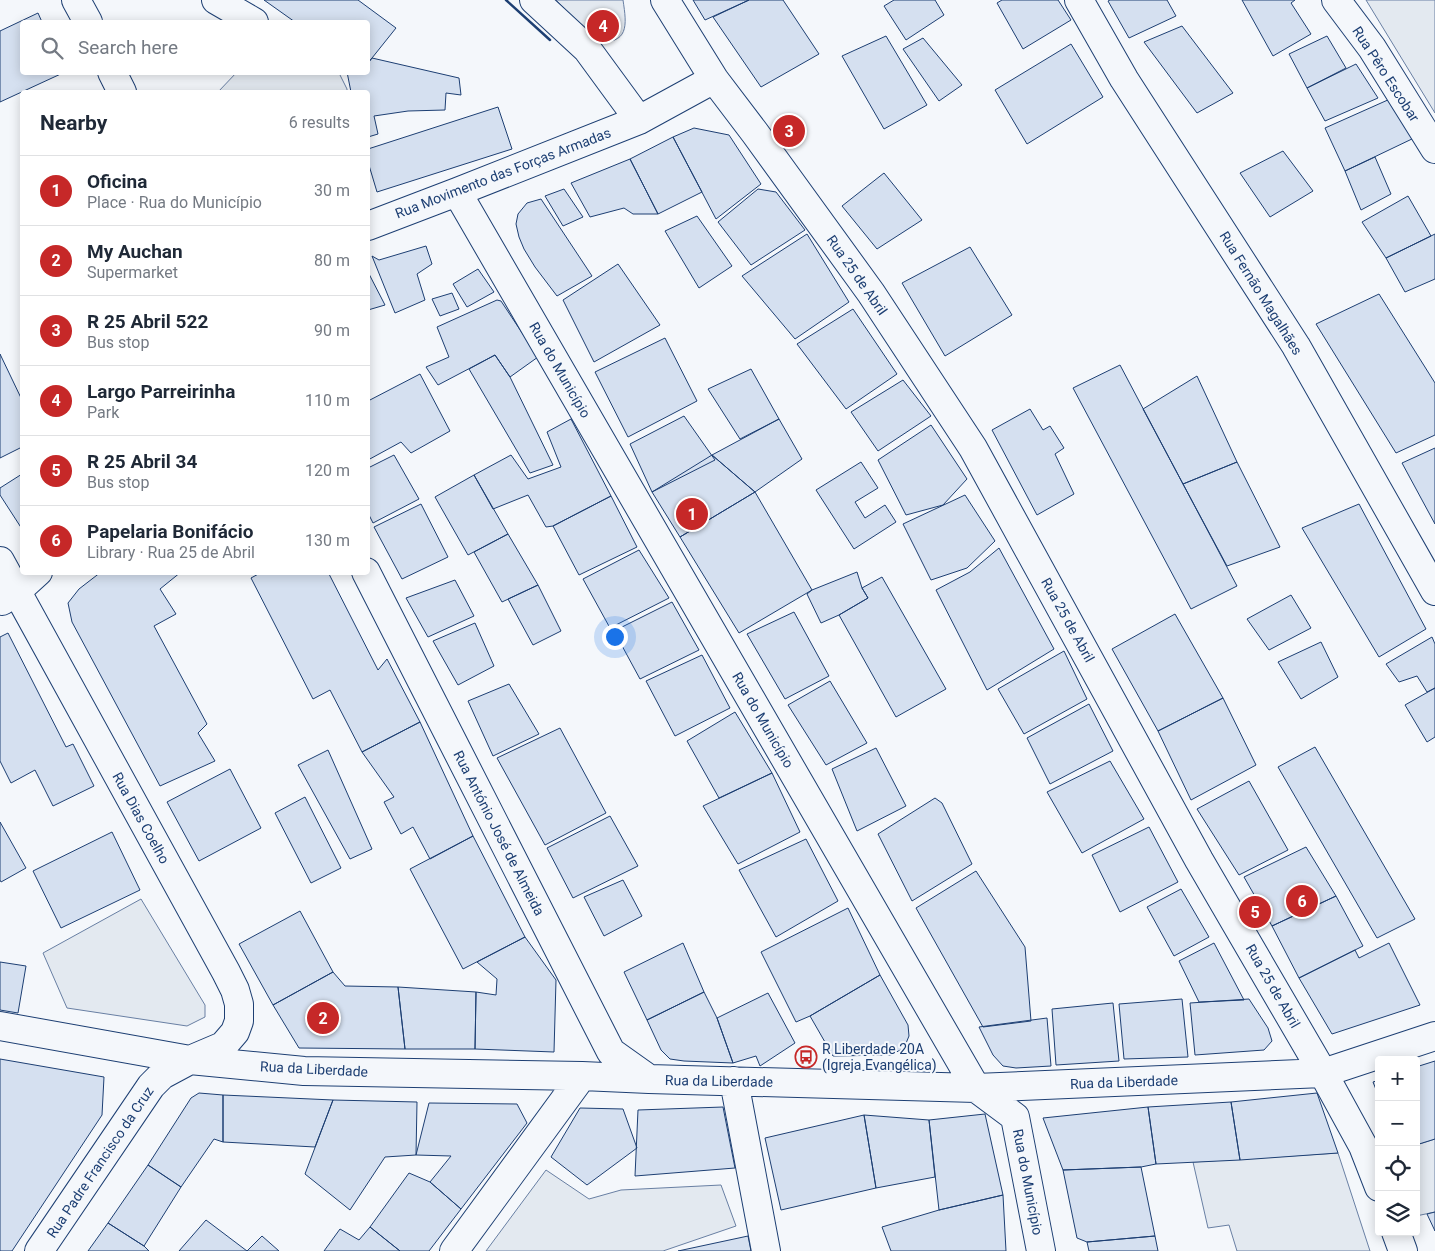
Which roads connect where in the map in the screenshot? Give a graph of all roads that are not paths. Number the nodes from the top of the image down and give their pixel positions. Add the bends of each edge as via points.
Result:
1 (76, 0) edge
2 (216, 0) edge
3 (534, 0) edge
4 (665, 0) edge
5 (1079, 0) edge
6 (1336, 0) edge
7 (87, 20) edge
8 (251, 20) edge
9 (114, 75) edge
10 (714, 79) junction
11 (121, 90) edge
12 (639, 120) junction
13 (1435, 149) edge
14 (457, 192) junction
15 (370, 225) edge
16 (0, 561) edge
17 (34, 575) edge
18 (368, 575) edge
19 (1435, 591) edge
20 (8, 597) edge
21 (0, 1026) edge
22 (1435, 1036) edge
23 (190, 1060) junction
24 (1323, 1073) junction
25 (582, 1076) junction
26 (649, 1079) junction
27 (734, 1081) junction
28 (976, 1088) junction
29 (1375, 1177) edge
30 (1397, 1236) edge
31 (39, 1251) edge
32 (454, 1251) edge
33 (766, 1251) edge
34 (1041, 1251) edge
35 (1403, 1251) edge

1 - 7 street
2 - 8 street
3 - 12 street via 587,49
4 - 10 street, Rua 25 de Abril
5 - 19 street, Rua Fernão Magalhães via 1124,79 1296,346
6 - 13 street, Rua Pêro Escobar via 1372,48
9 - 11 street
10 - 12 street, Rua Movimento das Forças Armadas
10 - 24 street, Rua 25 de Abril via 872,293 973,448 1199,860
12 - 14 street, Rua Movimento das Forças Armadas
14 - 15 street, Rua Movimento das Forças Armadas
14 - 28 street, Rua do Município
16 - 20 street, Rua Dias Coelho
17 - 20 street
18 - 26 street, Rua António José de Almeida via 611,1052
20 - 23 street, Rua Dias Coelho via 235,990 239,1004 235,1032 223,1046
21 - 23 street, Rua da Liberdade
22 - 24 street, Rua da Liberdade
23 - 25 street, Rua da Liberdade via 304,1071
23 - 31 street, Rua Padre Francisco da Cruz via 162,1075 151,1086
24 - 28 street, Rua da Liberdade
24 - 29 street, Rua 25 de Abril via 1363,1146
25 - 26 street, Rua da Liberdade
25 - 32 street
26 - 27 street, Rua da Liberdade
27 - 28 street, Rua da Liberdade
27 - 33 street
28 - 34 street, Rua do Município via 1015,1118
30 - 35 street

